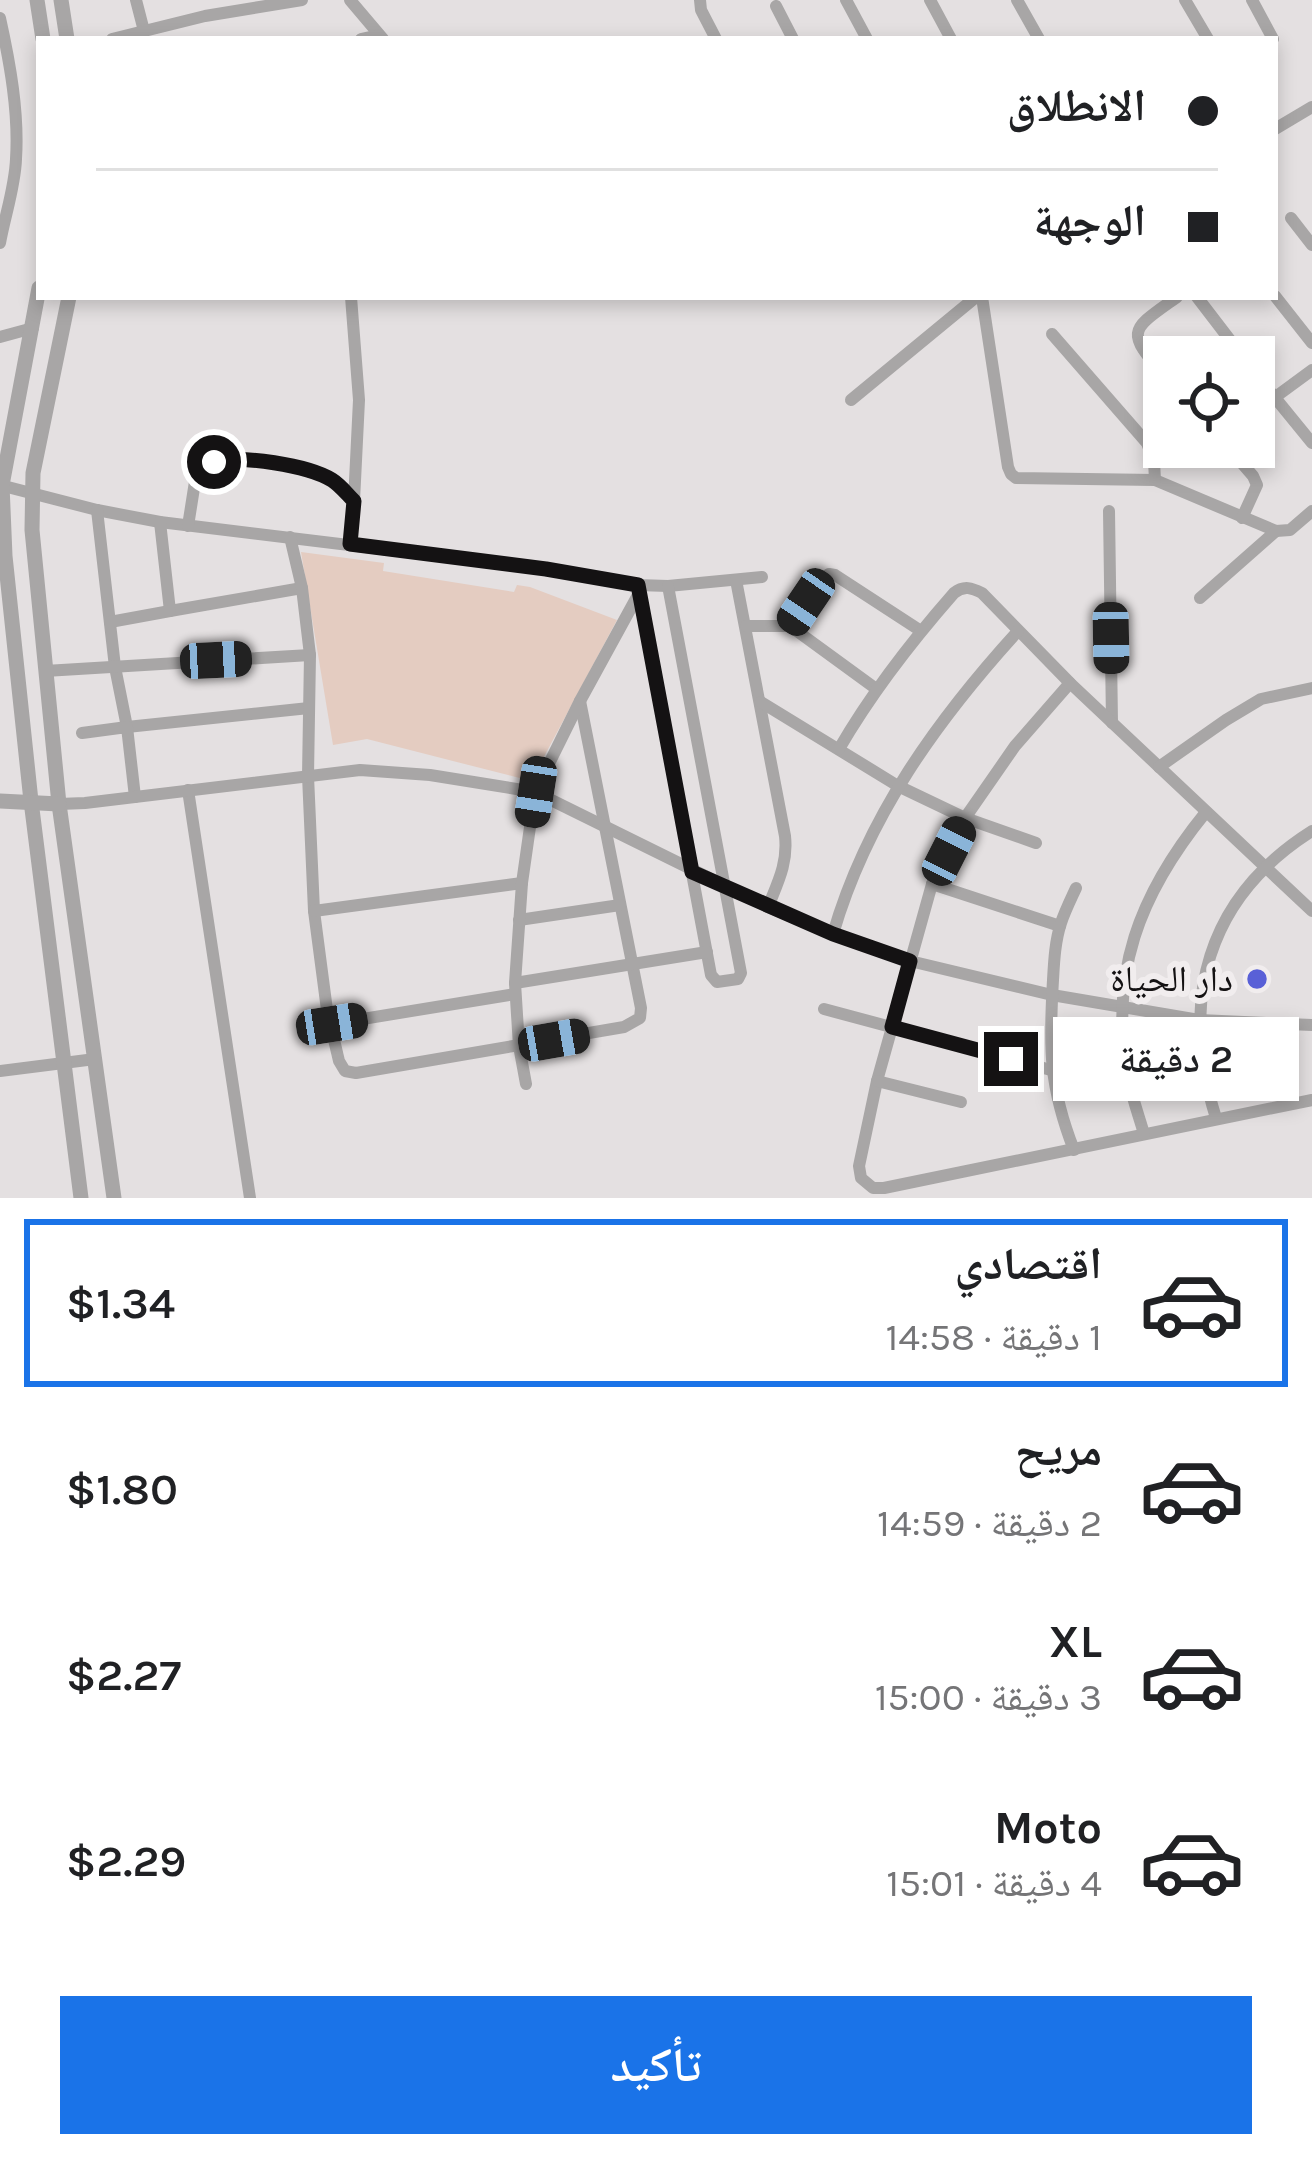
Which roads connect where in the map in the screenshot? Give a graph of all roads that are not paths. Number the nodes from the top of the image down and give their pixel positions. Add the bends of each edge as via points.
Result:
1 (37, 0) edge
2 (61, 0) edge
3 (136, 0) edge
4 (302, 0) edge
5 (350, 0) edge
6 (700, 0) edge
7 (846, 0) edge
8 (1017, 0) edge
9 (1185, 0) edge
10 (1252, 0) edge
11 (934, 1) edge
12 (776, 6) dead end
13 (0, 18) edge
14 (144, 31) junction
15 (43, 36) edge
16 (67, 36) edge
17 (124, 36) edge
18 (380, 36) edge
19 (714, 36) edge
20 (791, 36) edge
21 (865, 36) edge
22 (950, 36) edge
23 (1037, 36) edge
24 (1206, 36) edge
25 (1271, 36) edge
26 (4, 57) edge
27 (6, 95) edge
28 (1312, 107) edge
29 (1278, 126) edge
30 (17, 133) junction
31 (0, 136) edge
32 (16, 164) junction
33 (0, 166) edge
34 (5, 198) edge
35 (1291, 218) dead end
36 (0, 243) edge
37 (1312, 245) edge
38 (37, 300) edge
39 (68, 300) edge
40 (351, 300) edge
41 (975, 300) edge
42 (980, 300) edge
43 (1173, 300) edge
44 (1199, 300) edge
45 (1278, 300) edge
46 (33, 328) junction
47 (1052, 334) dead end
48 (1227, 336) edge
49 (0, 337) edge
50 (1312, 343) edge
51 (1143, 352) edge
52 (1312, 370) edge
53 (1275, 397) edge
54 (1275, 399) edge
55 (851, 400) dead end
56 (1312, 443) edge
57 (1246, 468) edge
58 (1155, 480) junction
59 (1, 485) edge
60 (31, 493) junction
61 (354, 501) junction
62 (98, 509) junction
63 (1108, 511) dead end
64 (1312, 511) edge
65 (1242, 518) junction
66 (160, 522) junction
67 (188, 526) junction
68 (1276, 531) junction
69 (290, 537) junction
70 (350, 544) junction
71 (2, 556) edge
72 (761, 577) dead end
73 (736, 580) junction
74 (668, 586) junction
75 (302, 588) junction
76 (638, 589) junction
77 (1200, 598) dead end
78 (170, 611) junction
79 (110, 622) junction
80 (746, 626) junction
81 (790, 626) junction
82 (921, 631) junction
83 (1018, 631) junction
84 (310, 655) junction
85 (115, 667) junction
86 (45, 670) junction
87 (1070, 683) junction
88 (875, 688) junction
89 (1312, 688) edge
90 (580, 701) junction
91 (761, 702) junction
92 (309, 709) junction
93 (1112, 723) junction
94 (127, 727) junction
95 (82, 733) dead end
96 (839, 749) junction
97 (1159, 767) junction
98 (308, 776) junction
99 (898, 786) junction
100 (188, 790) junction
101 (536, 792) junction
102 (135, 796) junction
103 (0, 801) edge
104 (31, 801) junction
105 (59, 804) junction
106 (1206, 812) junction
107 (965, 818) junction
108 (606, 827) junction
109 (1312, 831) edge
110 (1036, 844) dead end
111 (1268, 867) junction
112 (692, 872) junction
113 (522, 883) junction
114 (724, 884) junction
115 (932, 884) junction
116 (1076, 888) dead end
117 (620, 905) junction
118 (768, 907) junction
119 (314, 910) junction
120 (1312, 911) edge
121 (519, 920) junction
122 (1060, 926) junction
123 (833, 934) junction
124 (706, 952) junction
125 (910, 961) junction
126 (632, 963) junction
127 (515, 989) junction
128 (1052, 994) junction
129 (1122, 1006) junction
130 (824, 1009) dead end
131 (1199, 1020) junction
132 (332, 1024) junction
133 (1312, 1025) edge
134 (892, 1027) junction
135 (519, 1046) junction
136 (95, 1059) junction
137 (65, 1064) junction
138 (1051, 1070) junction
139 (0, 1071) edge
140 (877, 1081) junction
141 (526, 1084) dead end
142 (1312, 1100) edge
143 (962, 1102) dead end
144 (1216, 1118) junction
145 (1144, 1134) junction
146 (1074, 1150) junction
147 (81, 1198) edge
148 (114, 1198) edge
149 (250, 1198) edge

1 - 15 street
2 - 16 street
3 - 14 street
4 - 14 street
5 - 18 street
6 - 19 street
7 - 21 street
8 - 23 street
9 - 24 street
10 - 25 street
11 - 22 street
12 - 20 street
13 - 26 street
14 - 17 street
26 - 27 street
27 - 30 street
28 - 29 street
30 - 31 street
30 - 32 street
32 - 33 street
32 - 34 street
34 - 36 street
35 - 37 street
38 - 46 street
39 - 60 street
40 - 61 street via 359,400
41 - 55 street
42 - 58 street via 1011,474
43 - 51 street via 1142,322 1136,334
44 - 48 street
45 - 50 street
46 - 49 street
46 - 59 street
47 - 58 street via 1147,443
52 - 53 street
54 - 56 street
57 - 65 street via 1257,485
58 - 65 street
59 - 60 street
59 - 71 street
60 - 62 street
60 - 86 street
61 - 67 street via 326,477 223,460 196,471
61 - 70 street
62 - 66 street
62 - 79 street
63 - 93 street
64 - 68 street
65 - 68 street
66 - 67 street
66 - 78 street
67 - 69 street
68 - 77 street
69 - 70 street
69 - 75 street
70 - 76 street
71 - 104 street
72 - 73 street
73 - 74 street
73 - 80 street
74 - 76 street
74 - 114 street
75 - 78 street
75 - 84 street
76 - 90 street
76 - 112 street
78 - 79 street
79 - 85 street
80 - 81 street
80 - 91 street
81 - 82 street via 829,574
81 - 88 street
82 - 83 street via 954,593 971,588
82 - 88 street
83 - 87 street
83 - 99 street
84 - 85 street
84 - 92 street
85 - 86 street
85 - 94 street
86 - 105 street
87 - 93 street
87 - 107 street
88 - 96 street
89 - 97 street via 1261,699
90 - 101 street
90 - 108 street
91 - 96 street
91 - 118 street via 787,855
92 - 94 street
92 - 98 street
93 - 97 street
94 - 95 street
94 - 102 street
96 - 99 street
97 - 106 street
98 - 100 street
98 - 101 street via 392,770
98 - 119 street
99 - 107 street
99 - 123 street
100 - 102 street
100 - 149 street
101 - 108 street
101 - 113 street
102 - 105 street
103 - 104 street
104 - 105 street
104 - 137 street
105 - 136 street
106 - 111 street
106 - 129 street via 1147,898
107 - 110 street
107 - 115 street
108 - 112 street
108 - 117 street
109 - 111 street
111 - 120 street
111 - 131 street via 1225,916
112 - 114 street
112 - 124 street
113 - 119 street
113 - 121 street
114 - 118 street
114 - 124 street via 738,979 717,982
115 - 122 street
115 - 125 street
116 - 122 street
117 - 121 street
117 - 126 street
118 - 123 street
119 - 132 street
121 - 127 street
122 - 128 street
123 - 125 street
124 - 126 street
125 - 128 street
125 - 134 street
126 - 127 street
126 - 135 street via 641,1008 635,1023
127 - 132 street
127 - 135 street
128 - 129 street
128 - 138 street
129 - 131 street
129 - 145 street via 1128,1079
130 - 134 street
131 - 133 street
131 - 144 street
132 - 135 street via 342,1068 352,1073
134 - 138 street
134 - 140 street
135 - 141 street
136 - 137 street
136 - 148 street
137 - 139 street
137 - 147 street
138 - 146 street
140 - 143 street
140 - 146 street via 860,1166 873,1188
142 - 144 street
144 - 145 street
145 - 146 street

